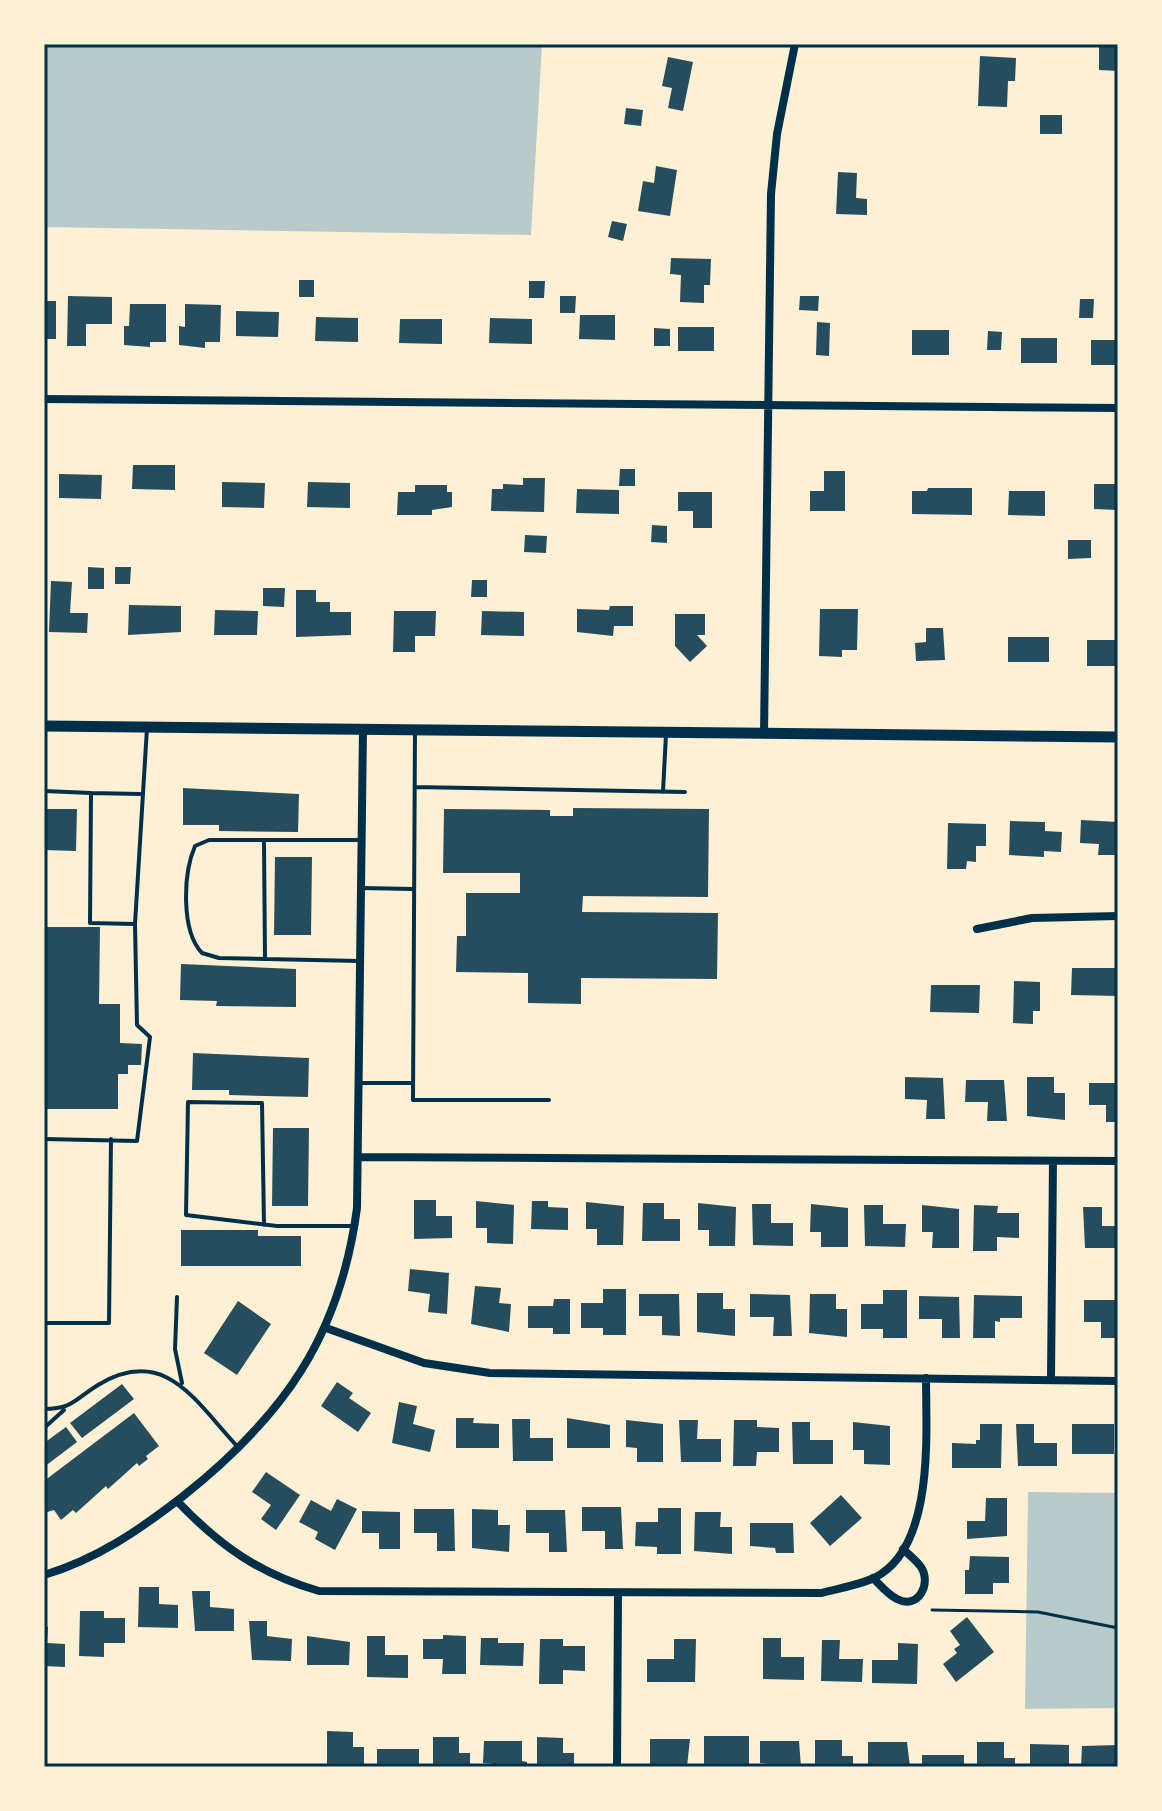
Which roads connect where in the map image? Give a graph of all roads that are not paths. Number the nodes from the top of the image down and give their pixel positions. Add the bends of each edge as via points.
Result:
1 (795, 44) edge
2 (44, 399) edge
3 (768, 405) junction
4 (1118, 408) edge
5 (44, 726) edge
6 (147, 727) junction
7 (363, 729) junction
8 (415, 730) junction
9 (666, 733) junction
10 (764, 734) junction
11 (1118, 737) edge
12 (415, 787) junction
13 (44, 791) edge
14 (663, 792) junction
15 (685, 792) dead end
16 (91, 793) junction
17 (140, 794) junction
18 (361, 840) junction
19 (264, 843) junction
20 (361, 888) junction
21 (413, 889) junction
22 (1118, 916) edge
23 (135, 924) junction
24 (977, 929) dead end
25 (265, 959) junction
26 (360, 961) junction
27 (358, 1083) junction
28 (412, 1083) junction
29 (549, 1100) dead end
30 (44, 1139) edge
31 (111, 1139) junction
32 (358, 1157) junction
33 (1053, 1161) junction
34 (1118, 1161) edge
35 (264, 1225) junction
36 (355, 1226) junction
37 (177, 1297) dead end
38 (44, 1323) edge
39 (326, 1328) junction
40 (926, 1378) junction
41 (1051, 1379) junction
42 (1118, 1381) edge
43 (182, 1386) junction
44 (44, 1409) edge
45 (65, 1409) junction
46 (44, 1428) edge
47 (239, 1449) junction
48 (177, 1501) junction
49 (903, 1549) junction
50 (44, 1575) edge
51 (873, 1578) junction
52 (618, 1594) junction
53 (617, 1767) edge

1 - 3 street via 771,194
2 - 3 street
3 - 4 street
3 - 10 street
5 - 6 street
6 - 7 street
6 - 17 lane via 146,776
7 - 8 street
7 - 18 street
8 - 9 street
8 - 12 lane
9 - 10 street
9 - 14 lane
10 - 11 street
12 - 14 lane
12 - 21 lane
13 - 16 lane
14 - 15 lane
16 - 17 lane
16 - 23 lane via 90,923
17 - 23 lane
18 - 19 lane
18 - 20 street
19 - 25 lane
19 - 25 lane via 209,840 195,846 189,861 189,932 202,953
20 - 21 lane
20 - 26 street
21 - 28 lane
22 - 24 street via 1032,918
23 - 31 lane via 137,1025 150,1037 137,1141
25 - 26 lane
26 - 27 street
27 - 28 lane
27 - 32 street
28 - 29 lane via 413,1100
30 - 31 lane
31 - 38 lane via 109,1323
32 - 33 street
32 - 36 street
33 - 34 street
33 - 41 street
35 - 35 lane via 262,1103 188,1102 186,1215
35 - 36 lane
36 - 39 street
37 - 43 lane via 175,1349
39 - 40 street via 424,1363 490,1373
39 - 47 street via 279,1405
40 - 41 street
40 - 49 street via 924,1488
41 - 42 street
43 - 45 lane via 138,1369 100,1384
43 - 47 lane
44 - 45 lane
45 - 46 lane
47 - 48 street
48 - 50 street via 126,1539
48 - 52 street via 243,1560 319,1591
49 - 51 street
49 - 51 street via 922,1568 922,1595 910,1602 897,1600
51 - 52 street via 807,1595
52 - 53 street

